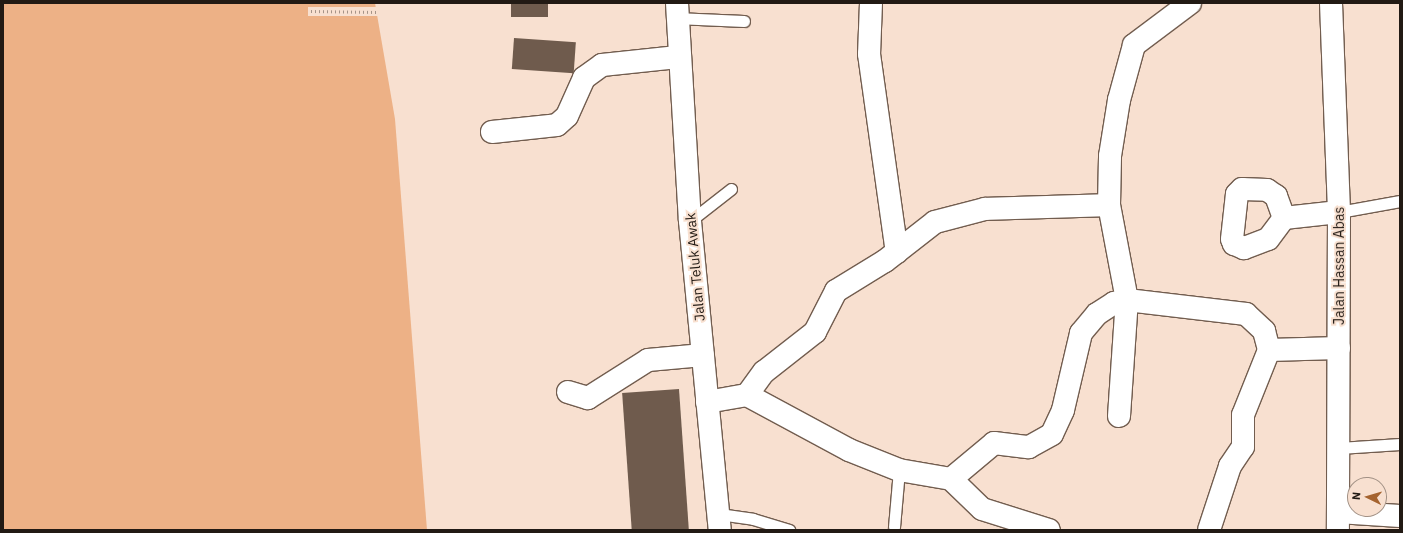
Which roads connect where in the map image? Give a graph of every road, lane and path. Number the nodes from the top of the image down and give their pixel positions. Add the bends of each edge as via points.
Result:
1 (871, 3) edge
2 (1190, 3) edge
3 (1331, 3) edge
4 (311, 11) dead end
5 (676, 11) edge
6 (377, 12) dead end
7 (744, 21) dead end
8 (678, 56) junction
9 (492, 132) dead end
10 (731, 189) dead end
11 (1400, 201) edge
12 (1108, 205) junction
13 (1339, 212) junction
14 (1284, 218) dead end
15 (690, 221) junction
16 (897, 252) junction
17 (1127, 300) junction
18 (1339, 348) junction
19 (1269, 350) junction
20 (703, 355) junction
21 (568, 392) dead end
22 (747, 396) junction
23 (707, 402) junction
24 (1119, 416) dead end
25 (1400, 444) edge
26 (1339, 448) junction
27 (899, 470) junction
28 (951, 479) junction
29 (1400, 516) edge
30 (1338, 521) edge
31 (719, 522) edge
32 (894, 527) dead end
33 (789, 530) edge
34 (1049, 530) edge
35 (1209, 530) edge

1 - 16 street via 869,54
2 - 12 street via 1134,45 1127,61 1110,156
3 - 13 street, Jalan Hassan Abas
4 - 6 path
5 - 7 lane
5 - 8 street, Jalan Teluk Awak
8 - 9 street via 602,64 584,78 568,116 557,125
8 - 15 street, Jalan Teluk Awak
10 - 15 lane
11 - 13 lane
12 - 16 street via 965,212 935,222
12 - 17 street
13 - 14 street
13 - 18 street, Jalan Hassan Abas
15 - 20 street, Jalan Teluk Awak
16 - 22 street via 836,291 815,332 764,372
17 - 19 street via 1246,314 1264,331
17 - 24 street
17 - 28 street via 1097,314 1081,333 1063,410 1052,434 1030,447 994,443
18 - 19 street
18 - 26 street, Jalan Hassan Abas
19 - 35 street via 1244,415 1243,447 1230,466
20 - 21 street via 648,360 588,398
20 - 23 street, Jalan Teluk Awak
22 - 23 street
22 - 27 street via 849,450
23 - 31 street, Jalan Teluk Awak
25 - 26 lane
26 - 30 street, Jalan Hassan Abas
27 - 28 street
27 - 32 lane
28 - 34 street via 982,509
29 - 30 street
31 - 33 lane via 753,519

